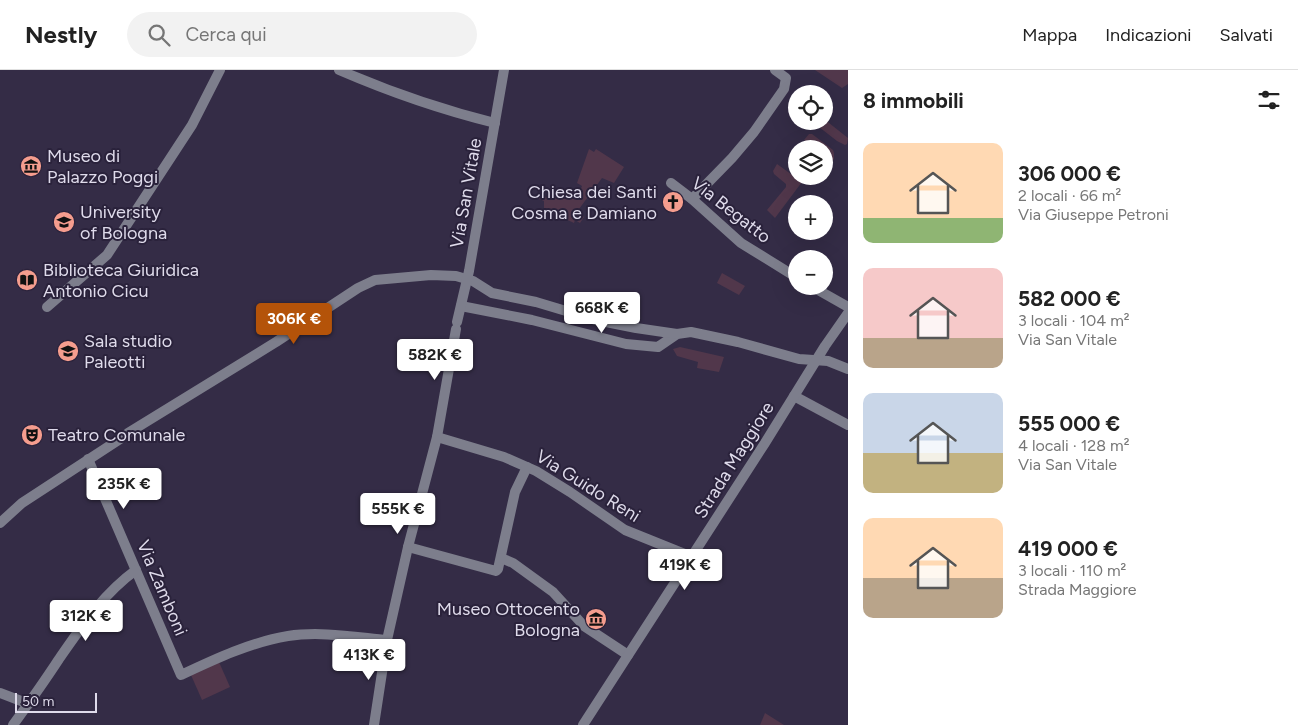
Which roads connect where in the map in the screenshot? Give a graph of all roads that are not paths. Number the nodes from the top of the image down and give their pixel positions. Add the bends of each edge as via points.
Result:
1 (220, 70) edge
2 (339, 70) edge
3 (504, 70) edge
4 (775, 70) edge
5 (495, 123) junction
6 (671, 183) dead end
7 (692, 199) junction
8 (788, 273) edge
9 (467, 278) junction
10 (827, 295) edge
11 (536, 302) junction
12 (461, 306) junction
13 (848, 306) edge
14 (47, 307) dead end
15 (848, 313) edge
16 (532, 320) junction
17 (677, 334) junction
18 (816, 360) junction
19 (848, 369) edge
20 (794, 396) junction
21 (848, 425) edge
22 (438, 437) junction
23 (88, 459) junction
24 (527, 467) junction
25 (0, 523) edge
26 (408, 547) junction
27 (692, 557) junction
28 (501, 558) junction
29 (136, 570) junction
30 (387, 640) junction
31 (628, 655) junction
32 (0, 693) edge
33 (29, 704) junction
34 (13, 725) edge
35 (374, 725) edge
36 (583, 725) edge

1 - 14 street via 183,140 107,255
2 - 5 street via 420,101
3 - 5 street, Via San Vitale
4 - 7 street via 786,78 784,89 754,132
5 - 9 street, Via San Vitale
6 - 7 street, Via Begatto
7 - 8 street, Via Begatto via 742,243
9 - 11 street via 492,293
9 - 12 street, Via San Vitale
9 - 23 street via 431,275 369,282
10 - 13 street
11 - 16 street
11 - 17 street via 596,320
12 - 16 street
12 - 22 street, Via San Vitale
15 - 18 street, Strada Maggiore
16 - 17 street via 652,348 664,345
17 - 18 street via 691,332 713,336 799,359
18 - 19 street
18 - 20 street, Strada Maggiore
20 - 21 street
20 - 27 street, Strada Maggiore
22 - 24 street, Via Guido Reni
22 - 26 street, Via San Vitale
23 - 25 street via 22,503
23 - 29 street, Via Zamboni
24 - 27 street, Via Guido Reni via 625,530
24 - 28 street via 515,492
26 - 28 street via 494,572
26 - 30 street, Via San Vitale
27 - 31 street, Strada Maggiore
28 - 31 street via 553,592 580,622
29 - 30 street, Via Zamboni via 181,675 254,644 289,636 333,634
29 - 33 street via 114,587 91,613
30 - 35 street, Via San Vitale
31 - 36 street, Strada Maggiore
32 - 33 street
33 - 34 street

